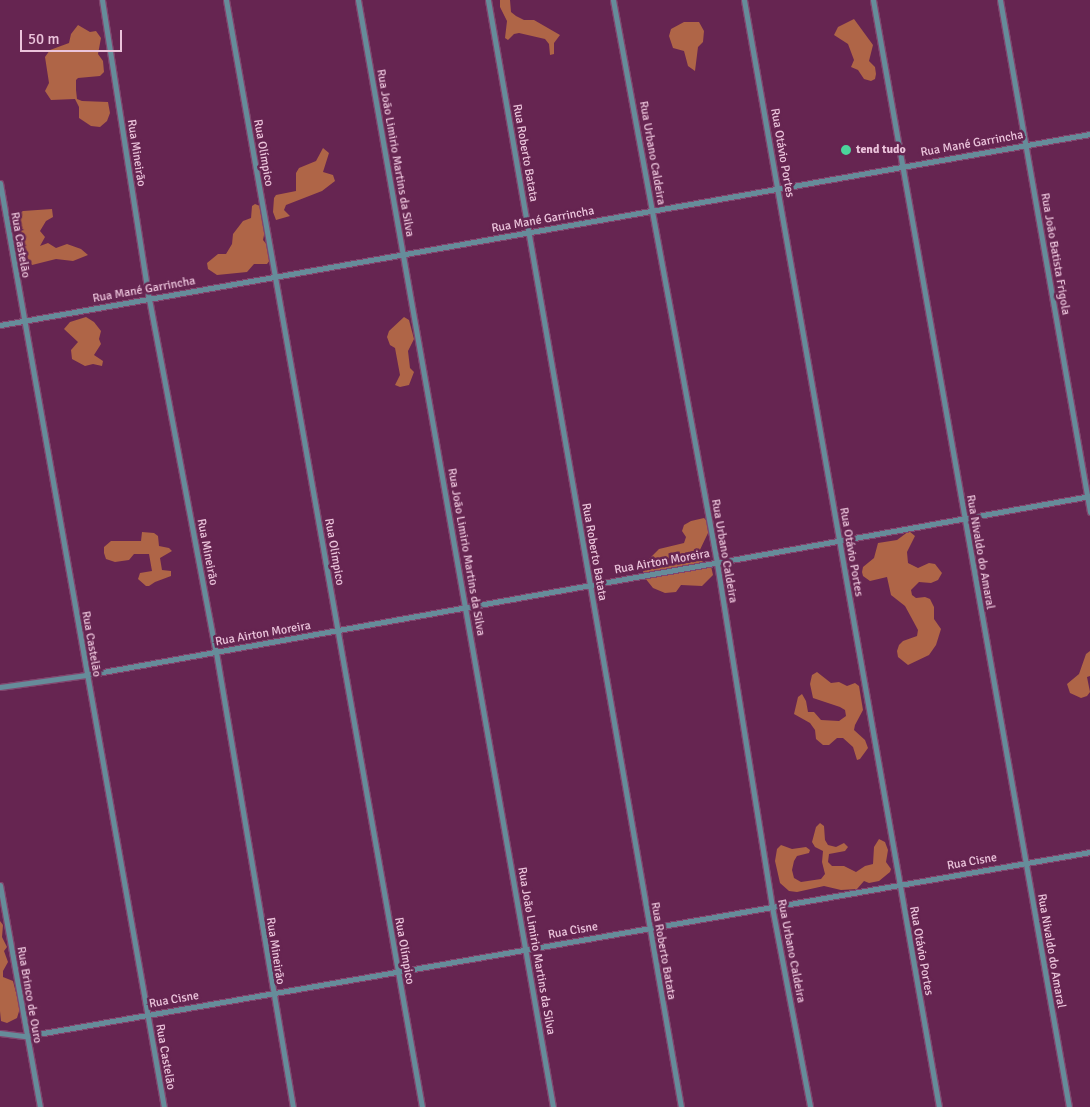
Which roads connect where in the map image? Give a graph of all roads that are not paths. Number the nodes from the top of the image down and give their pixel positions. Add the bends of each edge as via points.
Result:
1 (102, 0) edge
2 (226, 0) edge
3 (358, 0) edge
4 (488, 0) edge
5 (613, 0) edge
6 (744, 0) edge
7 (872, 0) edge
8 (1000, 0) edge
9 (1090, 134) edge
10 (1025, 145) junction
11 (902, 167) junction
12 (0, 183) edge
13 (778, 189) junction
14 (652, 211) junction
15 (529, 232) junction
16 (403, 254) junction
17 (275, 277) junction
18 (149, 299) junction
19 (23, 321) junction
20 (0, 325) edge
21 (1089, 496) edge
22 (1090, 512) edge
23 (964, 518) junction
24 (839, 541) junction
25 (717, 563) junction
26 (589, 586) junction
27 (465, 608) junction
28 (337, 630) junction
29 (216, 652) junction
30 (86, 675) junction
31 (0, 687) edge
32 (1090, 852) edge
33 (1026, 863) junction
34 (900, 885) junction
35 (0, 886) edge
36 (772, 907) junction
37 (648, 928) junction
38 (526, 950) junction
39 (398, 972) junction
40 (272, 993) junction
41 (148, 1015) junction
42 (0, 1033) edge
43 (26, 1036) junction
44 (40, 1107) edge
45 (164, 1107) edge
46 (293, 1107) edge
47 (422, 1107) edge
48 (553, 1107) edge
49 (681, 1107) edge
50 (810, 1107) edge
51 (938, 1107) edge
52 (1069, 1107) edge

1 - 18 street, Rua Mineirão
2 - 17 street, Rua Olímpico
3 - 16 street, Rua João Limirio Martins da Silva
4 - 15 street, Rua Roberto Batata
5 - 14 street, Rua Urbano Caldeira
6 - 13 street, Rua Otávio Portes
7 - 11 street, Rua Nivaldo do Amaral
8 - 10 street, Rua João Batista Frigola
9 - 10 street, Rua Mané Garrincha
10 - 11 street, Rua Mané Garrincha
10 - 21 street, Rua João Batista Frigola
11 - 13 street, Rua Mané Garrincha
11 - 23 street, Rua Nivaldo do Amaral
12 - 19 street, Rua Castelão
13 - 14 street, Rua Mané Garrincha
13 - 24 street, Rua Otávio Portes
14 - 15 street, Rua Mané Garrincha
14 - 25 street, Rua Urbano Caldeira
15 - 16 street, Rua Mané Garrincha
15 - 26 street, Rua Roberto Batata
16 - 17 street, Rua Mané Garrincha
16 - 27 street, Rua João Limirio Martins da Silva
17 - 18 street, Rua Mané Garrincha
17 - 28 street, Rua Olímpico
18 - 19 street, Rua Mané Garrincha
18 - 29 street, Rua Mineirão
19 - 20 street, Rua Mané Garrincha
19 - 30 street, Rua Castelão
21 - 22 street, Rua João Batista Frigola
21 - 23 street, Rua Airton Moreira
23 - 24 street, Rua Airton Moreira
23 - 33 street, Rua Nivaldo do Amaral
24 - 25 street, Rua Airton Moreira
24 - 34 street, Rua Otávio Portes
25 - 26 street, Rua Airton Moreira
25 - 36 street, Rua Urbano Caldeira
26 - 27 street, Rua Airton Moreira
26 - 37 street, Rua Roberto Batata
27 - 28 street, Rua Airton Moreira
27 - 38 street, Rua João Limirio Martins da Silva
28 - 29 street, Rua Airton Moreira
28 - 39 street, Rua Olímpico
29 - 30 street, Rua Airton Moreira
29 - 40 street, Rua Mineirão
30 - 31 street, Rua Airton Moreira
30 - 41 street, Rua Castelão
32 - 33 street, Rua Cisne
33 - 34 street, Rua Cisne
33 - 52 street, Rua Nivaldo do Amaral
34 - 36 street, Rua Cisne
34 - 51 street, Rua Otávio Portes
35 - 43 street, Rua Brinco de Ouro
36 - 37 street, Rua Cisne
36 - 50 street, Rua Urbano Caldeira
37 - 38 street, Rua Cisne
37 - 49 street, Rua Roberto Batata
38 - 39 street, Rua Cisne
38 - 48 street, Rua João Limirio Martins da Silva
39 - 40 street, Rua Cisne
39 - 47 street, Rua Olímpico
40 - 41 street, Rua Cisne
40 - 46 street, Rua Mineirão
41 - 43 street, Rua Cisne
41 - 45 street, Rua Castelão
42 - 43 street, Rua Cisne
43 - 44 street, Rua Brinco de Ouro

